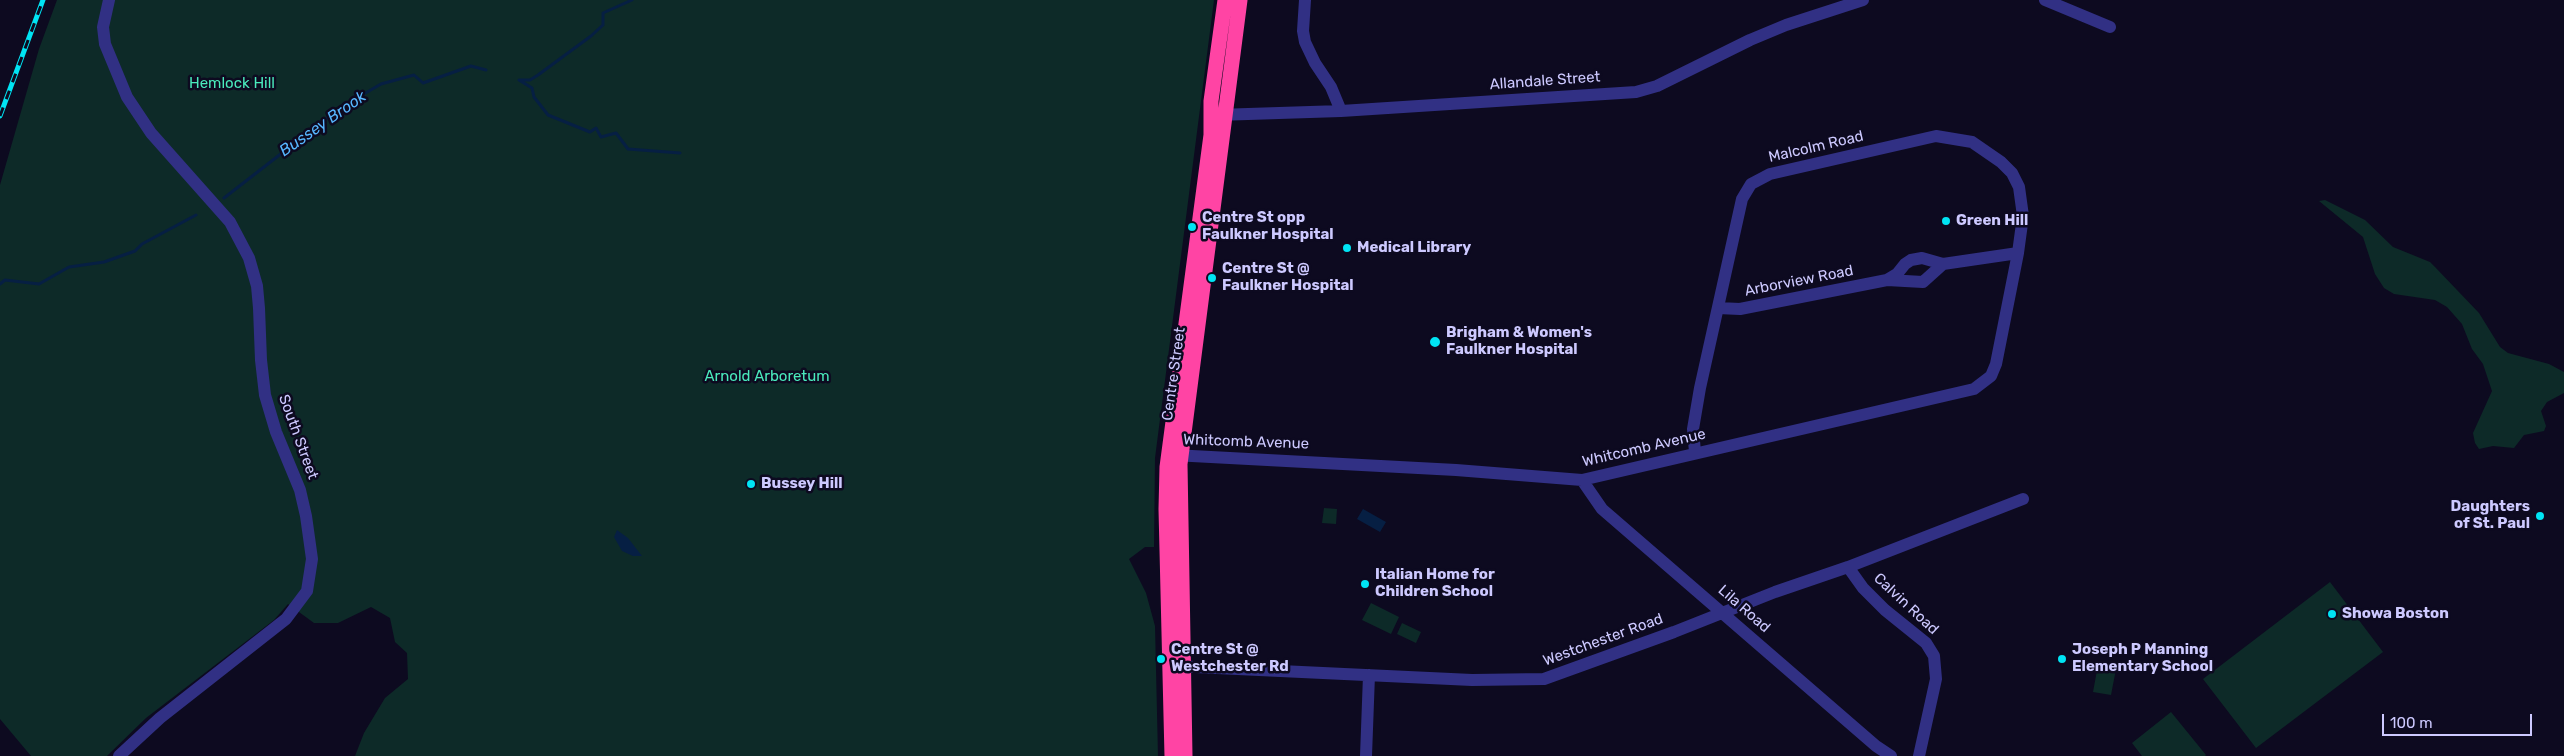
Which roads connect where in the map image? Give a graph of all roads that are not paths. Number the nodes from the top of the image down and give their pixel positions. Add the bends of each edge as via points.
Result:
1 (109, 0) edge
2 (1225, 0) edge
3 (1240, 0) edge
4 (1305, 0) edge
5 (1863, 0) edge
6 (2045, 0) edge
7 (2110, 27) dead end
8 (1341, 111) junction
9 (1218, 115) junction
10 (2018, 254) junction
11 (1943, 264) junction
12 (1887, 280) junction
13 (1718, 308) junction
14 (1695, 452) junction
15 (1175, 455) junction
16 (1582, 480) junction
17 (2023, 498) dead end
18 (1848, 567) junction
19 (1724, 612) junction
20 (1175, 666) junction
21 (1369, 675) junction
22 (119, 756) edge
23 (1172, 756) edge
24 (1184, 756) edge
25 (1366, 756) edge
26 (1891, 756) edge
27 (1919, 756) edge

1 - 22 street, South Street via 104,44 127,97 151,133 230,222 249,258 258,293 265,395 300,490 312,559 307,591 286,619 160,718
2 - 9 highway, Centre Street
3 - 9 highway, Centre Street
4 - 8 street via 1303,31 1306,42
5 - 8 street, Allandale Street via 1786,25 1657,86 1636,92
6 - 7 street
8 - 9 street, Allandale Street
9 - 15 highway, Centre Street via 1211,135
10 - 11 street
10 - 13 street, Malcolm Road via 2023,216 2019,186 2012,174 1972,142 1936,136 1770,174 1751,184 1742,199
10 - 14 street, Whitcomb Avenue via 1996,364 1983,384 1934,400
11 - 12 street, Arborview Road via 1923,282
11 - 12 street via 1922,258 1911,260
12 - 13 street, Arborview Road via 1747,308
13 - 14 street, Malcolm Road via 1693,429
14 - 16 street, Whitcomb Avenue
15 - 16 street, Whitcomb Avenue
15 - 20 highway, Centre Street via 1179,514
16 - 19 street, Lila Road via 1602,509
17 - 18 street, Westchester Road
18 - 19 street, Westchester Road
18 - 27 street, Calvin Road via 1862,588 1926,643 1934,656 1936,679
19 - 21 street, Westchester Road via 1544,679 1472,680
19 - 26 street, Lila Road
20 - 21 street, Westchester Road
20 - 23 highway, Centre Street
20 - 24 highway, Centre Street
21 - 25 street

